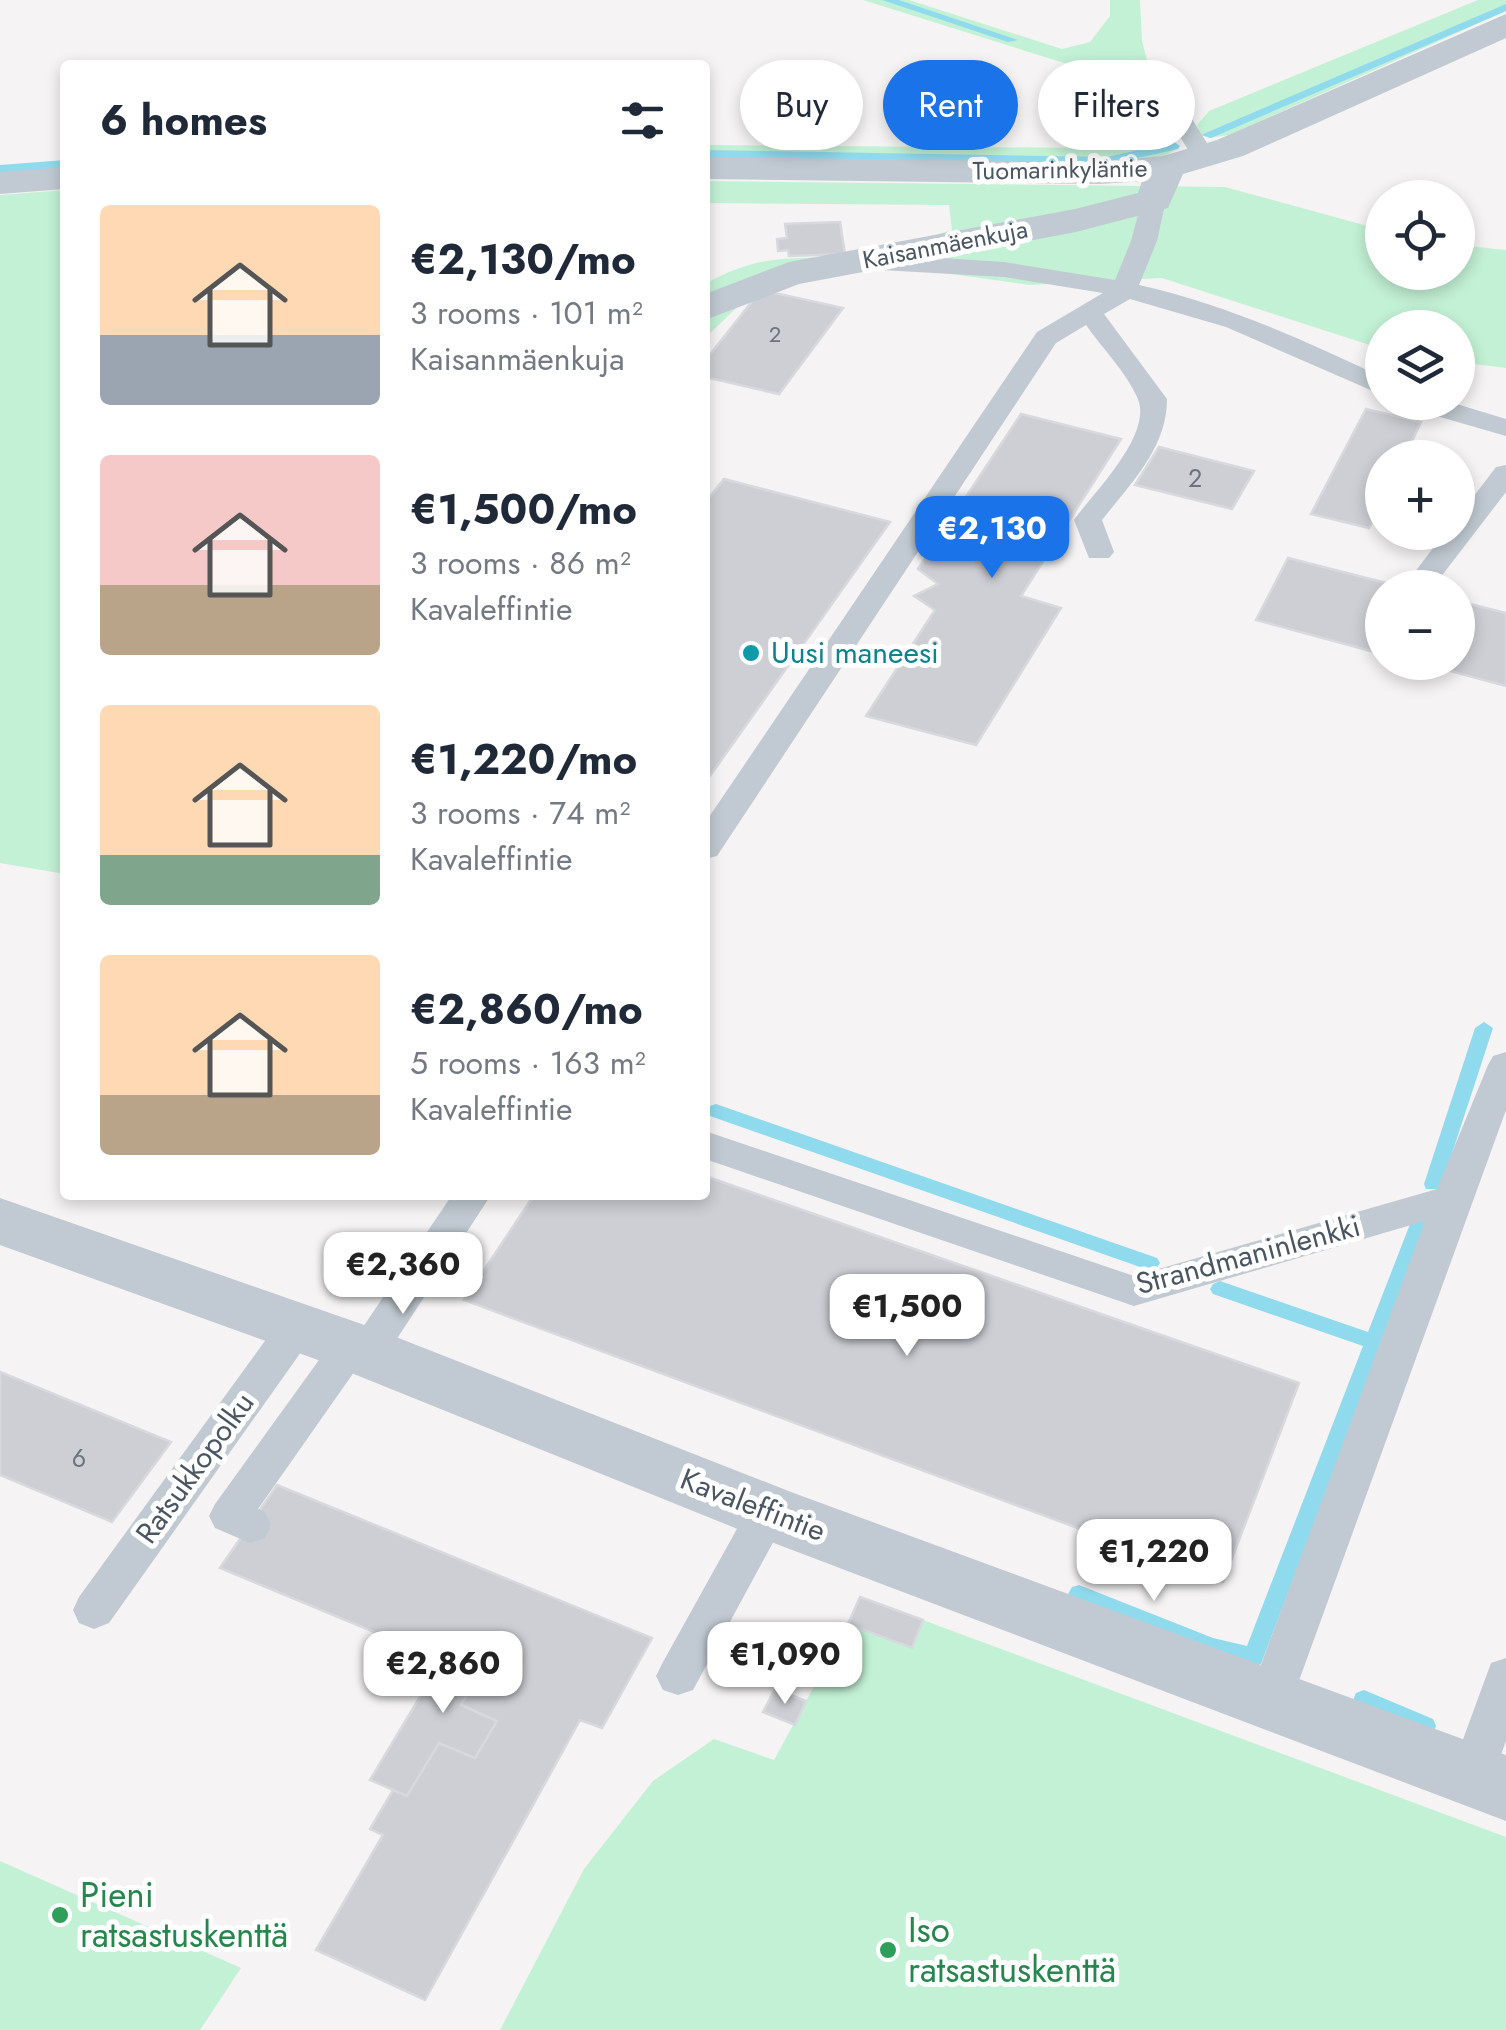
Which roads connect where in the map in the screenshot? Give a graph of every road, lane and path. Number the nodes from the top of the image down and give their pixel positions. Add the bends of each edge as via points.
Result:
1 (1506, 25) edge
2 (1195, 143) edge
3 (1203, 156) junction
4 (710, 168) edge
5 (60, 178) edge
6 (0, 183) edge
7 (1160, 183) junction
8 (848, 262) junction
9 (1123, 292) junction
10 (710, 306) edge
11 (1090, 312) junction
12 (1365, 379) edge
13 (1475, 419) edge
14 (1506, 428) edge
15 (1506, 473) edge
16 (1099, 552) dead end
17 (1432, 570) edge
18 (715, 814) edge
19 (1506, 1064) edge
20 (1500, 1104) edge
21 (710, 1147) edge
22 (1452, 1199) junction
23 (467, 1200) edge
24 (0, 1221) edge
25 (338, 1342) junction
26 (768, 1512) junction
27 (250, 1525) dead end
28 (94, 1610) dead end
29 (678, 1676) dead end
30 (1506, 1677) edge
31 (1270, 1700) junction
32 (1489, 1782) edge

1 - 3 street, Tuomarinkyläntie
2 - 3 lane
3 - 7 street, Tuomarinkyläntie
4 - 7 street, Tuomarinkyläntie via 1100,173
5 - 6 street
7 - 8 street, Kaisanmäenkuja via 1076,220
7 - 9 lane
8 - 9 lane via 1010,270
8 - 10 street, Kaisanmäenkuja via 789,274
9 - 11 lane
9 - 12 lane via 1234,321
11 - 16 lane via 1153,399 1155,414 1150,434 1088,520
11 - 18 lane via 1046,338
13 - 14 lane
15 - 17 lane
19 - 20 lane
20 - 22 lane
21 - 22 lane, Strandmaninlenkki via 1134,1291
22 - 31 lane
23 - 25 lane
24 - 25 street, Kavaleffintie
25 - 26 street, Kavaleffintie
25 - 27 lane via 230,1516
25 - 28 lane, Ratsukkopolku
26 - 29 lane
26 - 31 street, Kavaleffintie
30 - 32 lane
31 - 32 street, Kavaleffintie

